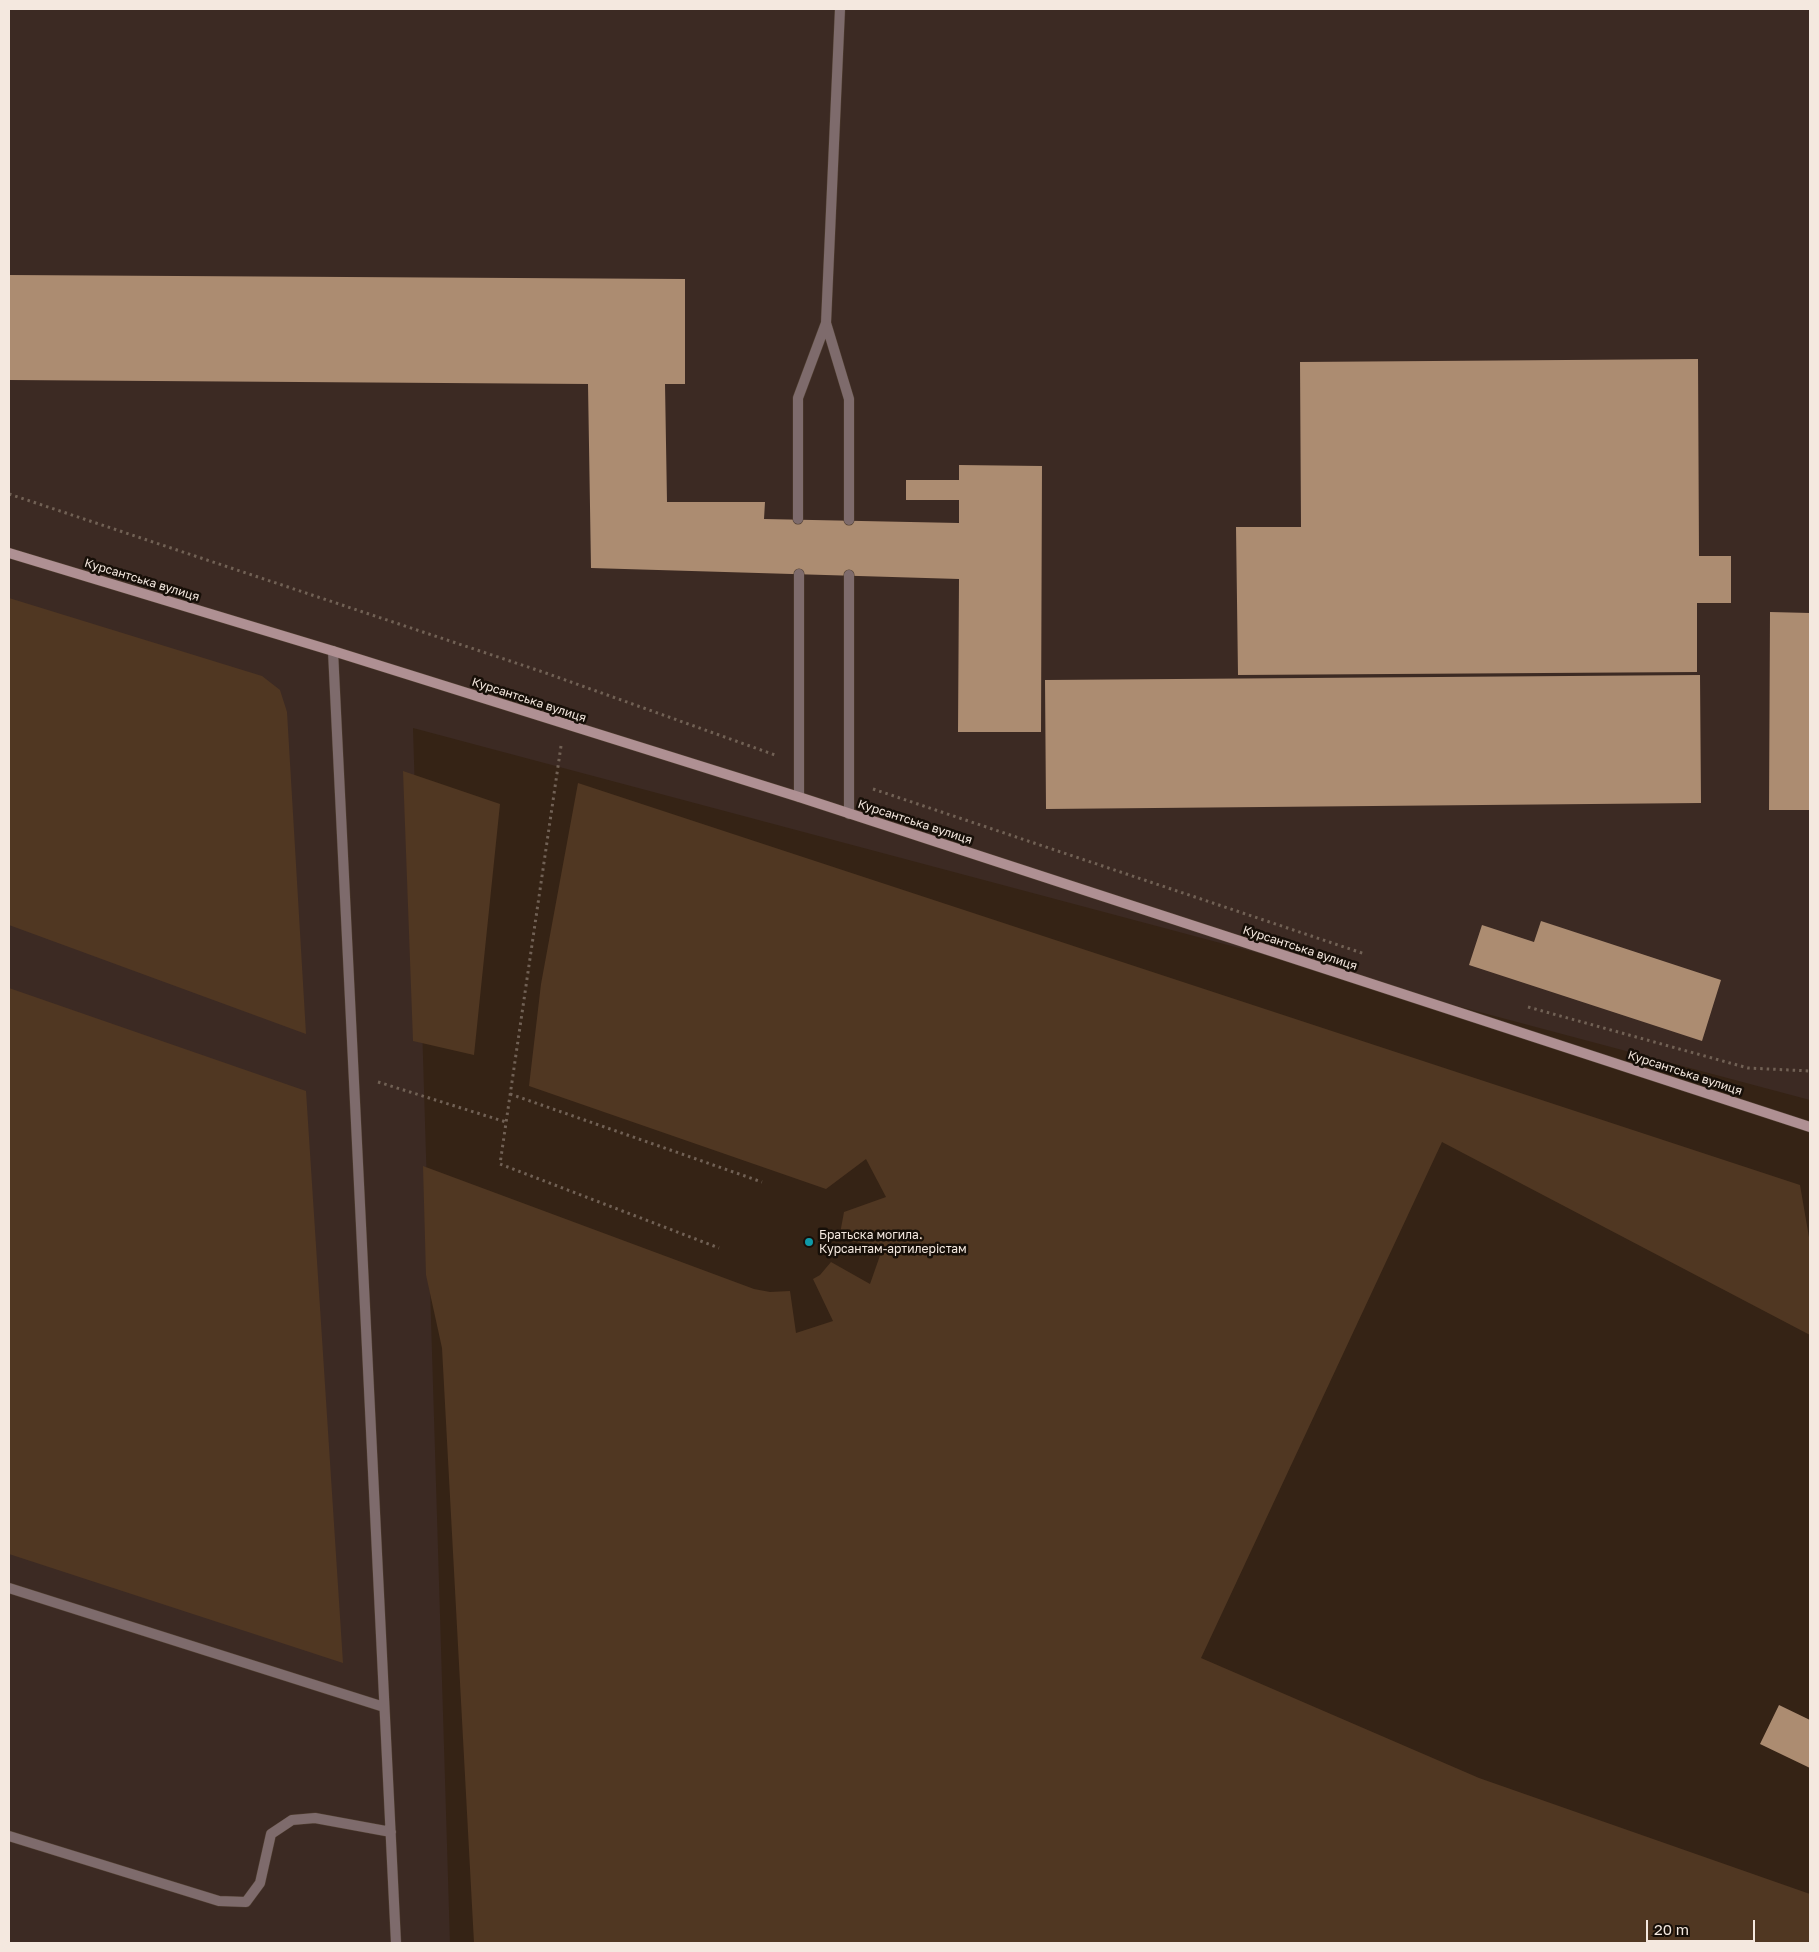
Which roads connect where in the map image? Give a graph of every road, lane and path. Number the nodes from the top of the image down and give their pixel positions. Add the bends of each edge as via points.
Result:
1 (840, 9) edge
2 (826, 323) junction
3 (9, 494) edge
4 (798, 519) dead end
5 (849, 520) dead end
6 (9, 553) edge
7 (798, 574) dead end
8 (849, 576) dead end
9 (333, 651) junction
10 (564, 724) junction
11 (799, 763) junction
12 (849, 780) junction
13 (799, 797) junction
14 (849, 814) junction
15 (1368, 955) dead end
16 (1518, 1004) dead end
17 (1810, 1071) edge
18 (354, 1074) junction
19 (510, 1094) junction
20 (506, 1122) junction
21 (1810, 1127) edge
22 (762, 1182) dead end
23 (719, 1248) dead end
24 (9, 1588) edge
25 (384, 1707) junction
26 (391, 1832) junction
27 (9, 1836) edge
28 (396, 1943) edge

1 - 2 lane
2 - 4 lane via 798,398
2 - 5 lane via 849,399
3 - 11 path via 543,672
6 - 9 street, Курсантська вулиця
7 - 11 lane
8 - 12 lane
9 - 10 street, Курсантська вулиця
9 - 18 lane
10 - 13 street, Курсантська вулиця
10 - 19 path
11 - 13 lane
12 - 14 lane
12 - 15 path
13 - 14 street, Курсантська вулиця
14 - 21 street, Курсантська вулиця
16 - 17 path via 1748,1068
18 - 20 path
18 - 25 lane
19 - 20 path
19 - 22 path
20 - 23 path via 500,1164
24 - 25 lane
25 - 26 lane
26 - 27 lane via 315,1818 292,1820 271,1834 260,1883 246,1902 219,1901
26 - 28 lane

